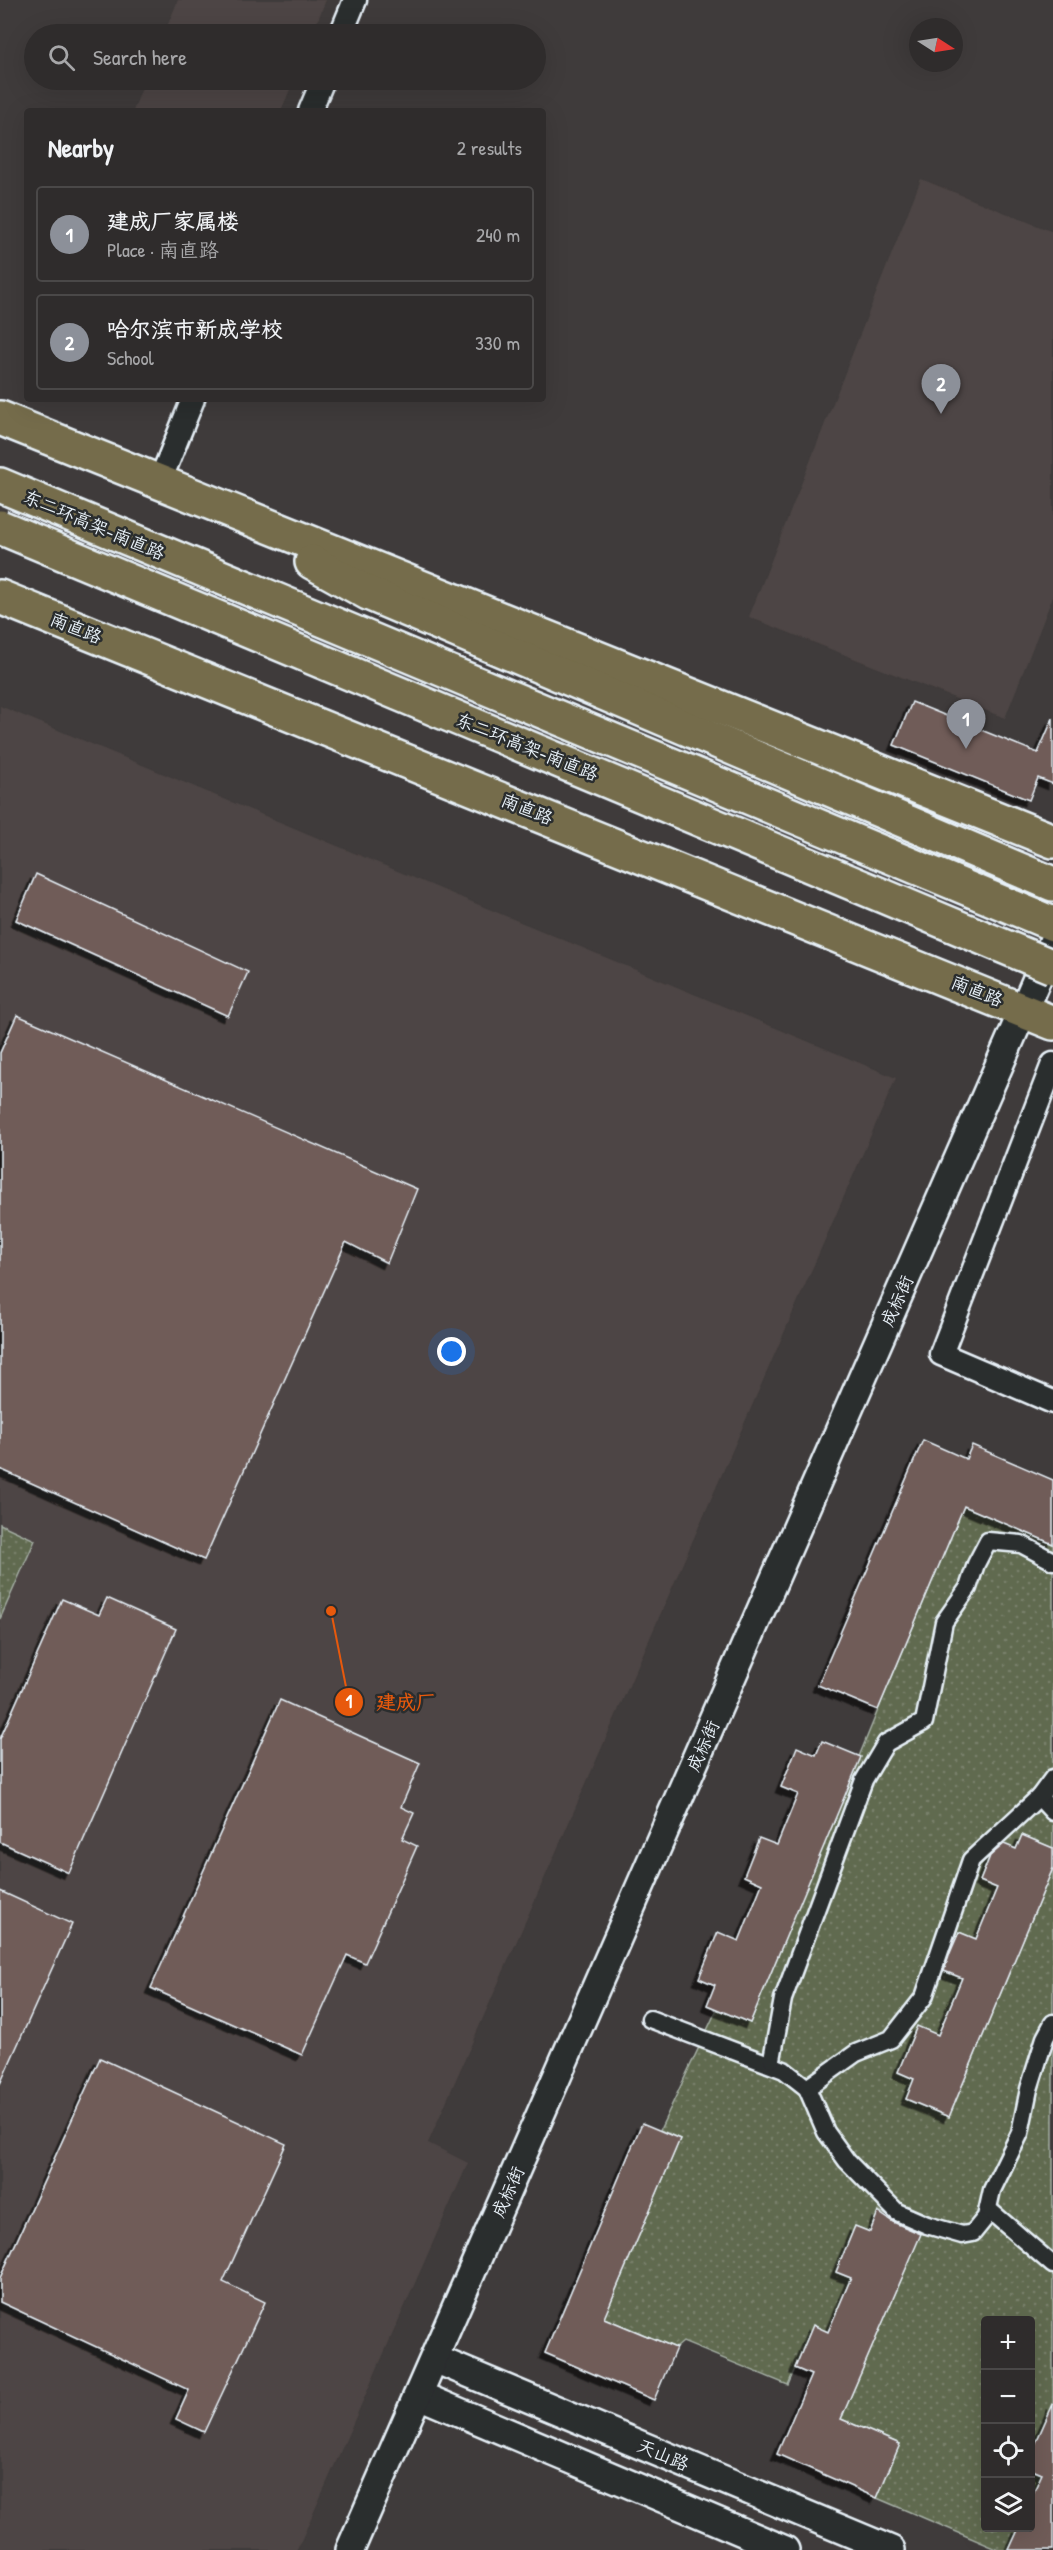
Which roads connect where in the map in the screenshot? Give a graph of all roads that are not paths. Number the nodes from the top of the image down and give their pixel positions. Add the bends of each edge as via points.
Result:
1 (355, 0) edge
2 (345, 24) edge
3 (319, 90) edge
4 (311, 108) edge
5 (192, 402) edge
6 (0, 418) edge
7 (0, 485) edge
8 (172, 486) junction
9 (0, 527) edge
10 (0, 597) edge
11 (1053, 841) edge
12 (1053, 884) edge
13 (1053, 924) edge
14 (1053, 942) edge
15 (1053, 967) edge
16 (1039, 1016) edge
17 (1053, 1064) edge
18 (1053, 1402) edge
19 (1053, 1561) edge
20 (1053, 1778) edge
21 (1039, 1797) junction
22 (1053, 1812) edge
23 (650, 2019) dead end
24 (1053, 2023) edge
25 (772, 2059) dead end
26 (807, 2088) junction
27 (988, 2209) junction
28 (1053, 2265) edge
29 (435, 2359) junction
30 (419, 2395) junction
31 (350, 2550) edge
32 (785, 2550) edge
33 (891, 2550) edge

1 - 2 street
3 - 4 street
5 - 8 street
6 - 8 highway
7 - 13 highway, 东二环高架-南直路
8 - 11 highway
8 - 12 highway via 368,593
9 - 15 highway, 东二环高架-南直路, bridge
10 - 16 highway, 南直路
14 - 16 street, 成标街
16 - 29 street, 成标街
17 - 18 street via 941,1354
19 - 25 street via 1022,1544 988,1541 968,1588 944,1622 924,1722 886,1743 864,1780 783,1999
20 - 21 street
21 - 22 street
21 - 26 street via 971,1860 924,1997 898,2031 891,2039 856,2053
23 - 26 street via 784,2070
24 - 27 street via 1029,2089 1020,2133 992,2190
26 - 27 street via 826,2132 847,2161 897,2212 962,2235 973,2233
27 - 28 street
29 - 30 street, 成标街
29 - 33 street, 天山路
30 - 31 street, 成标街
30 - 32 street

